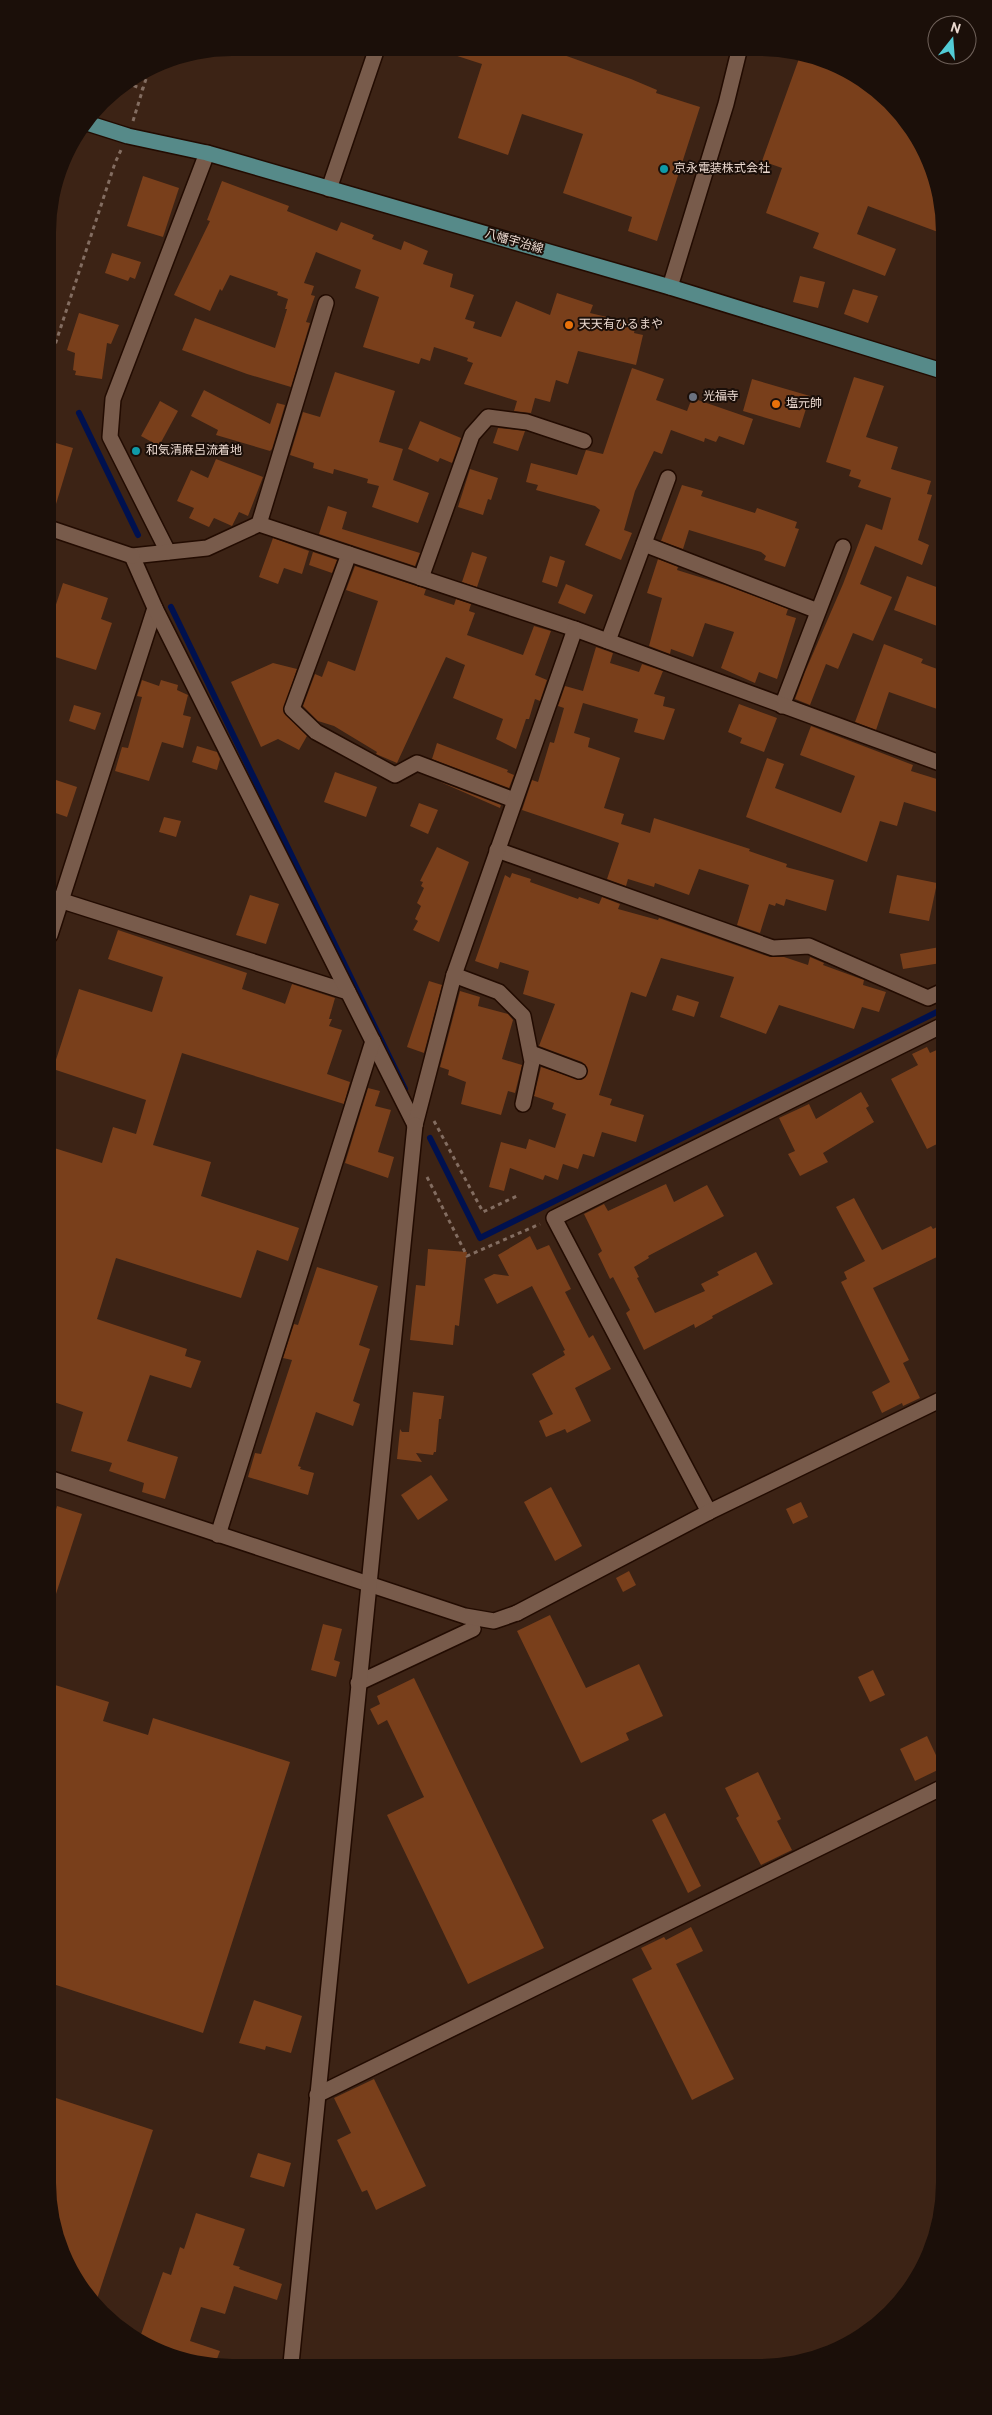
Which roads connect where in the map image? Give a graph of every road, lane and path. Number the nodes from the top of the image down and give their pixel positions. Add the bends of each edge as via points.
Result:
1 (738, 56) edge
2 (373, 57) edge
3 (146, 79) edge
4 (134, 86) edge
5 (143, 89) junction
6 (93, 125) edge
7 (128, 136) junction
8 (207, 153) junction
9 (329, 189) junction
10 (670, 287) junction
11 (326, 303) dead end
12 (57, 339) edge
13 (936, 369) edge
14 (584, 441) dead end
15 (668, 478) dead end
16 (259, 524) junction
17 (57, 531) edge
18 (644, 544) junction
19 (843, 547) dead end
20 (168, 552) junction
21 (349, 554) junction
22 (132, 556) junction
23 (421, 578) junction
24 (155, 608) junction
25 (818, 611) junction
26 (575, 629) junction
27 (608, 641) junction
28 (782, 706) junction
29 (936, 761) edge
30 (514, 800) junction
31 (497, 850) junction
32 (57, 897) edge
33 (56, 899) edge
34 (454, 975) junction
35 (348, 992) junction
36 (936, 994) edge
37 (936, 1029) edge
38 (372, 1041) junction
39 (530, 1053) junction
40 (579, 1072) dead end
41 (422, 1099) junction
42 (523, 1104) dead end
43 (415, 1125) junction
44 (425, 1172) dead end
45 (519, 1195) dead end
46 (554, 1218) junction
47 (935, 1403) edge
48 (56, 1480) edge
49 (709, 1512) junction
50 (218, 1534) junction
51 (367, 1584) junction
52 (472, 1629) dead end
53 (358, 1683) junction
54 (935, 1791) edge
55 (317, 2095) junction
56 (291, 2359) edge

1 - 10 street
2 - 9 street
3 - 5 path
4 - 5 path
5 - 7 path
6 - 7 main road, 八幡宇治線
7 - 8 main road, 八幡宇治線
7 - 12 path via 115,163
8 - 9 main road, 八幡宇治線
8 - 20 street via 113,400 110,437
9 - 10 main road, 八幡宇治線
10 - 13 main road, 八幡宇治線
11 - 16 street
14 - 23 street via 527,422 488,417 472,435
15 - 18 street
16 - 20 street via 207,548
16 - 21 street
17 - 22 street
18 - 25 street
18 - 27 street
19 - 25 street
20 - 22 street
21 - 23 street
21 - 30 street via 292,709 316,732 395,775 417,763
22 - 24 street
23 - 26 street
24 - 32 street
24 - 35 street
25 - 28 street
26 - 27 street
26 - 30 street
27 - 28 street
28 - 29 street
30 - 31 street
31 - 34 street
31 - 36 street via 773,948 809,946 928,998
33 - 35 street
34 - 39 street via 499,992 524,1016
34 - 41 street
35 - 38 street
37 - 46 street
38 - 43 street
38 - 50 street
39 - 40 street
39 - 42 street via 532,1062
41 - 43 street
41 - 45 path via 483,1212
43 - 51 street
44 - 46 path via 467,1256
46 - 49 street
47 - 49 street
48 - 50 street
49 - 51 street via 517,1613 494,1621 465,1616
50 - 51 street
51 - 53 street
52 - 53 street
53 - 55 street
54 - 55 street
55 - 56 street

